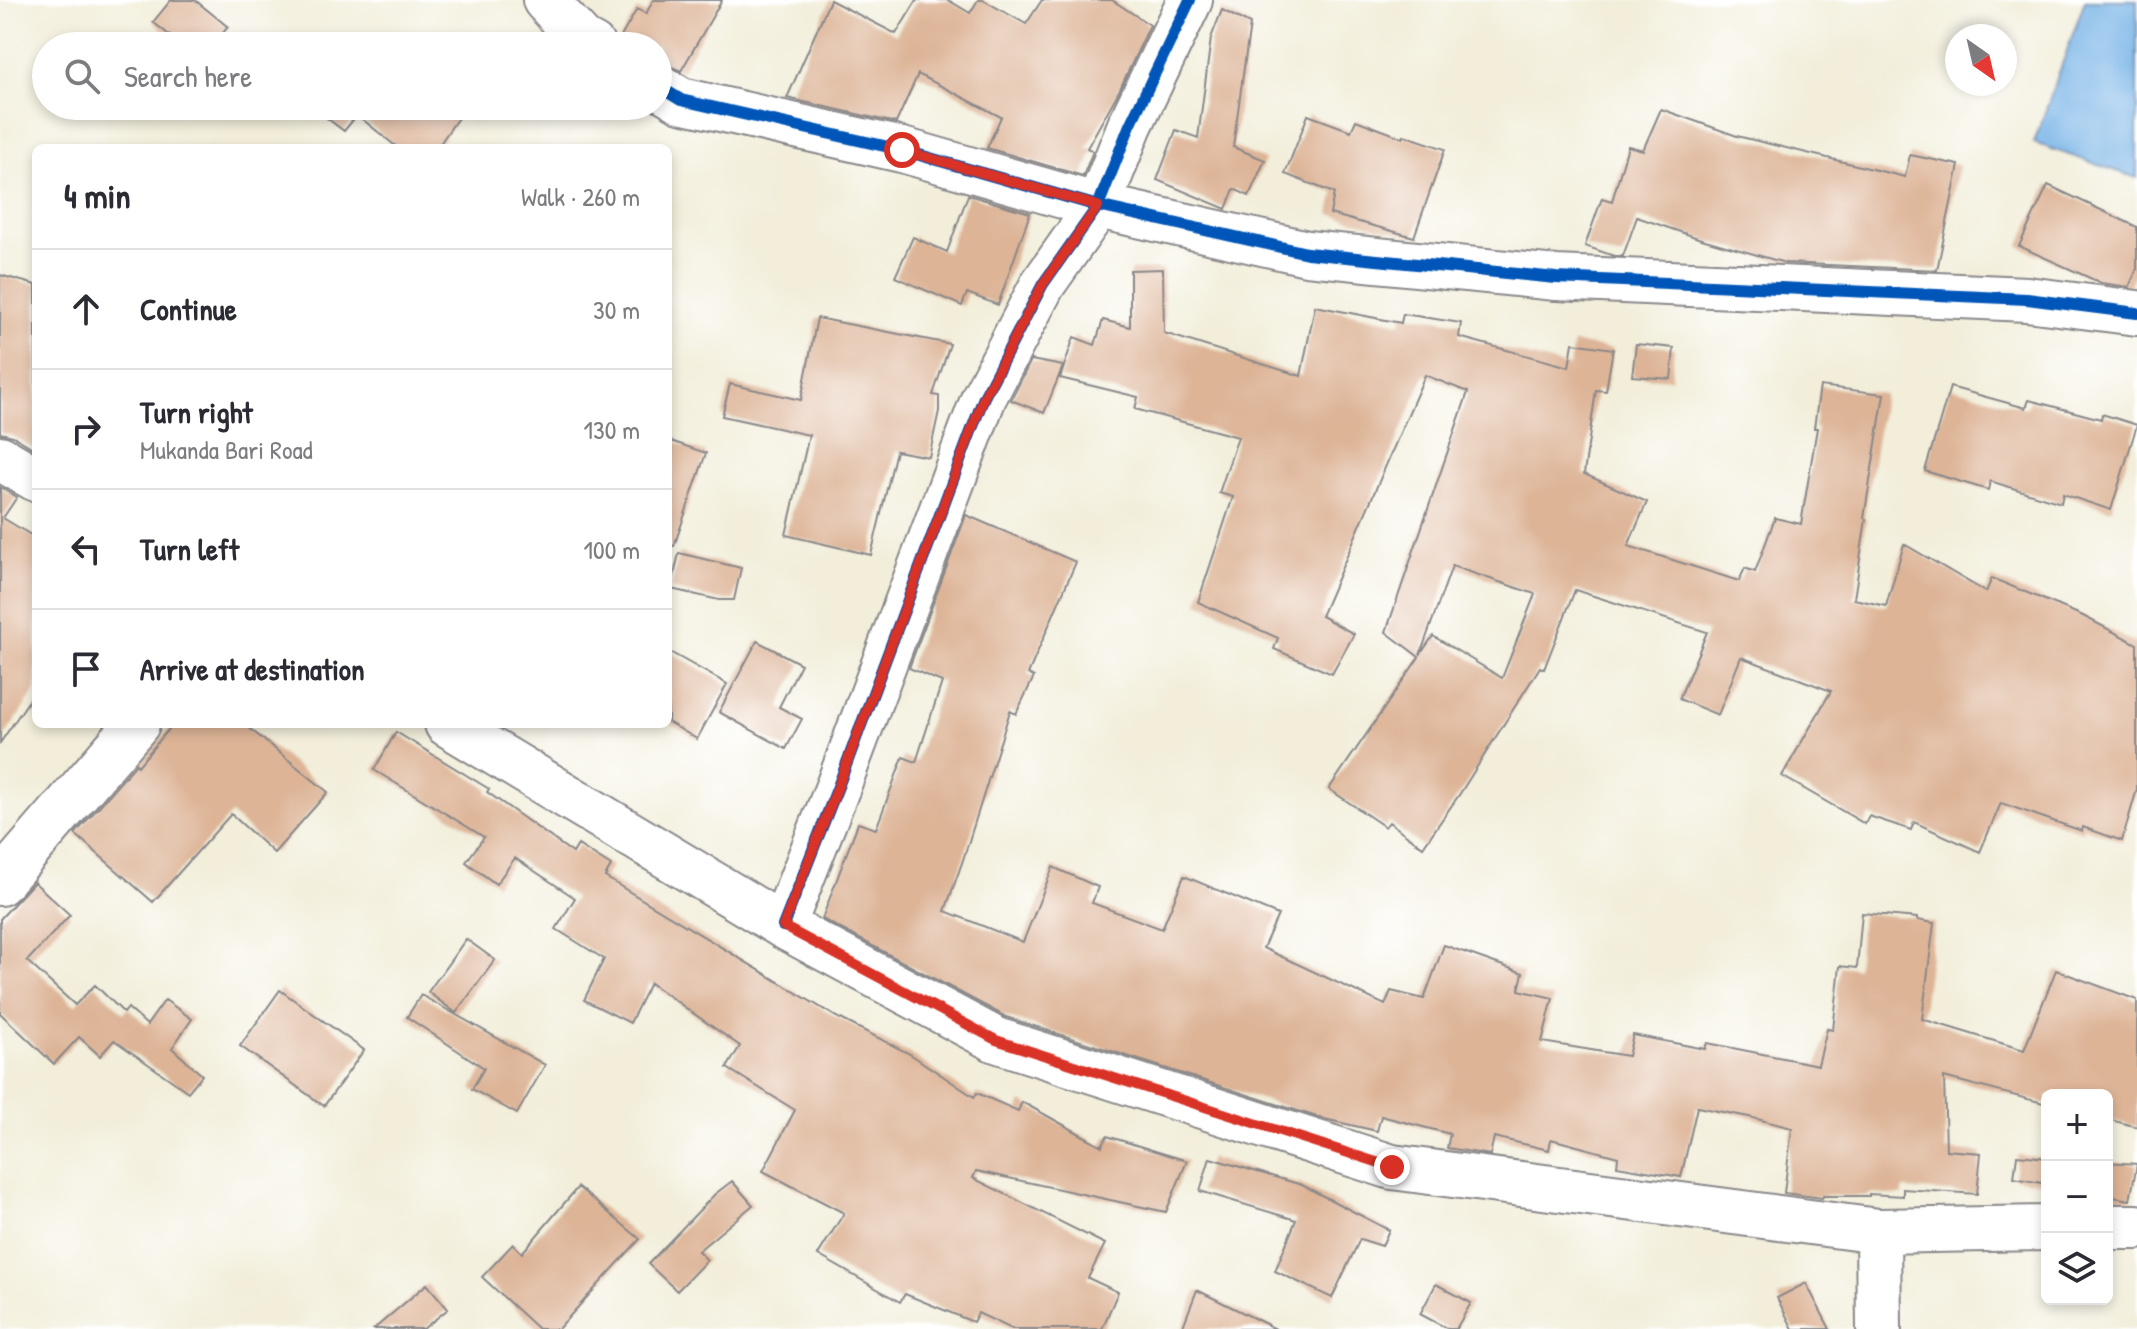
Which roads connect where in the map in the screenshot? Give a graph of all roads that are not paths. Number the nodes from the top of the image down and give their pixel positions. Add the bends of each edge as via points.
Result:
1 (545, 0) edge
2 (1190, 0) edge
3 (575, 32) edge
4 (672, 95) edge
5 (1098, 206) junction
6 (2137, 313) edge
7 (0, 458) edge
8 (32, 477) edge
9 (134, 728) edge
10 (454, 728) edge
11 (0, 883) edge
12 (783, 926) junction
13 (2113, 1227) edge
14 (2137, 1227) edge
15 (2041, 1228) edge
16 (1878, 1231) junction
17 (1879, 1329) edge

1 - 3 street
2 - 5 street
4 - 5 street via 902,150
5 - 6 street via 1307,253 1556,278 2027,299
5 - 12 street via 1043,284 984,397
7 - 8 street
9 - 11 street
10 - 12 street
12 - 16 street via 996,1040 1392,1167
13 - 14 street
15 - 16 street
16 - 17 street

